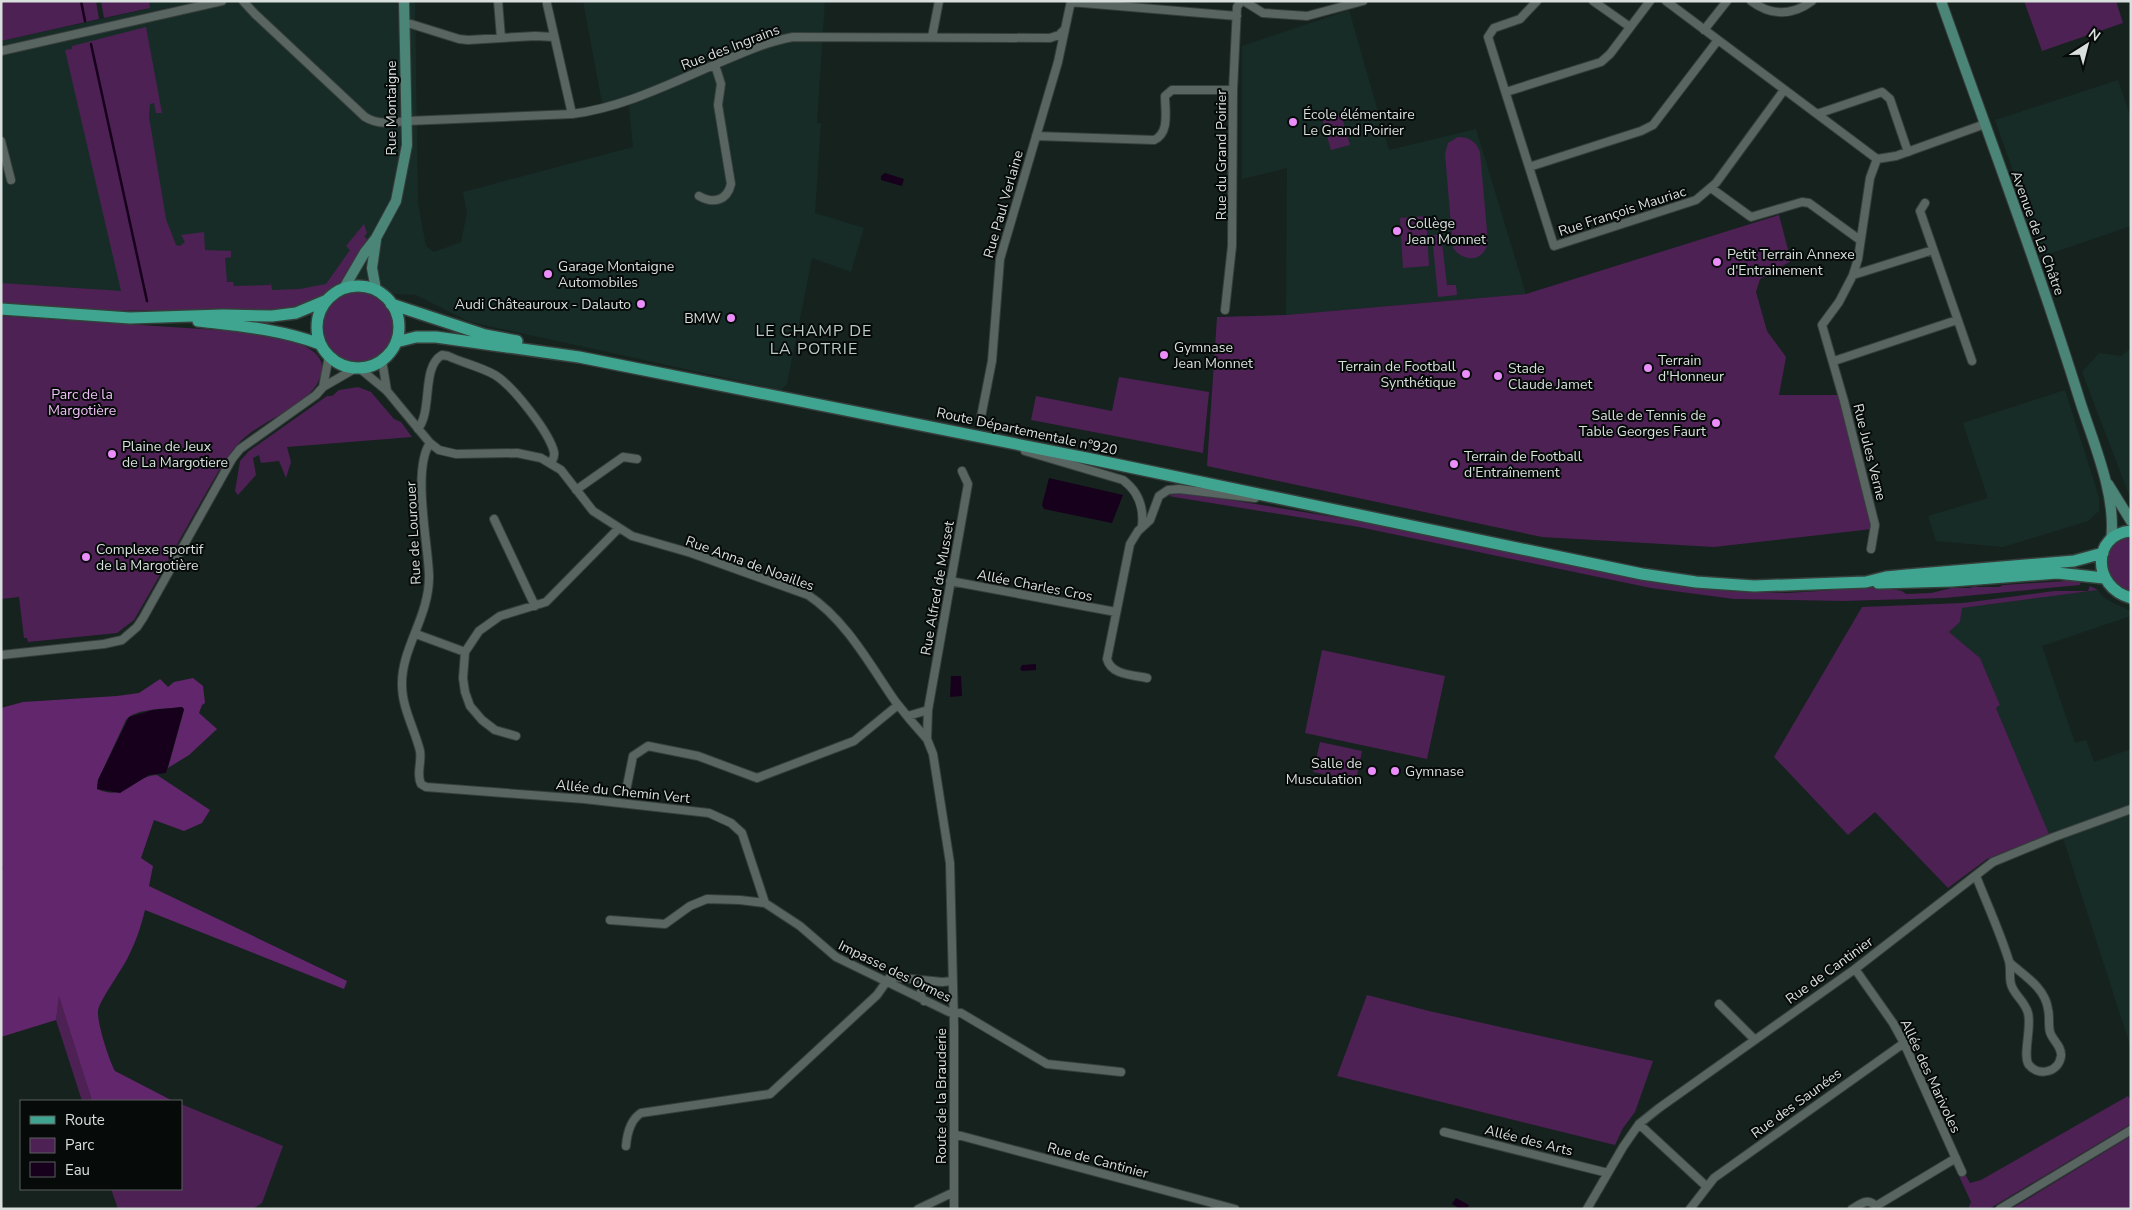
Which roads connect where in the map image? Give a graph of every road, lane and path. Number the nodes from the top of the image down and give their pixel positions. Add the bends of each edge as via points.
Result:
1 (222, 1) edge
2 (243, 1) edge
3 (404, 1) edge
4 (498, 1) edge
5 (939, 1) edge
6 (1242, 1) edge
7 (1363, 1) edge
8 (1537, 1) edge
9 (1593, 1) edge
10 (1650, 1) edge
11 (1666, 1) edge
12 (1727, 1) edge
13 (1751, 1) edge
14 (1812, 1) edge
15 (1941, 1) edge
16 (1071, 2) edge
17 (547, 4) dead end
18 (1237, 16) junction
19 (405, 24) junction
20 (1630, 27) junction
21 (1064, 30) junction
22 (1704, 30) junction
23 (554, 37) junction
24 (932, 37) junction
25 (501, 38) junction
26 (1718, 40) junction
27 (1, 51) edge
28 (715, 65) junction
29 (1233, 90) junction
30 (1784, 90) junction
31 (1506, 92) junction
32 (572, 114) junction
33 (1817, 114) junction
34 (407, 121) junction
35 (1985, 124) junction
36 (1036, 136) junction
37 (1, 141) edge
38 (1908, 152) junction
39 (1877, 159) junction
40 (1529, 167) junction
41 (11, 180) dead end
42 (1712, 188) junction
43 (699, 196) dead end
44 (1925, 203) dead end
45 (376, 238) junction
46 (1860, 240) junction
47 (1933, 250) junction
48 (1853, 275) junction
49 (344, 288) junction
50 (376, 290) junction
51 (327, 300) junction
52 (391, 304) junction
53 (1, 309) edge
54 (1225, 310) dead end
55 (161, 318) junction
56 (1957, 320) junction
57 (396, 342) junction
58 (320, 344) junction
59 (329, 356) junction
60 (579, 357) junction
61 (382, 360) junction
62 (1834, 361) junction
63 (1972, 361) dead end
64 (358, 368) junction
65 (323, 387) junction
66 (388, 391) junction
67 (981, 417) dead end
68 (418, 429) junction
69 (1001, 441) junction
70 (430, 443) junction
71 (636, 459) dead end
72 (551, 463) junction
73 (962, 471) dead end
74 (2104, 476) junction
75 (576, 490) junction
76 (1310, 505) junction
77 (494, 519) dead end
78 (2131, 521) edge
79 (1142, 526) junction
80 (618, 529) junction
81 (2131, 531) edge
82 (2111, 540) junction
83 (1871, 549) dead end
84 (2103, 553) junction
85 (2104, 578) junction
86 (950, 582) junction
87 (1866, 582) junction
88 (2131, 598) edge
89 (535, 606) junction
90 (1116, 612) junction
91 (416, 634) junction
92 (465, 652) junction
93 (1, 655) edge
94 (1147, 678) dead end
95 (898, 705) junction
96 (928, 710) junction
97 (908, 716) junction
98 (516, 736) dead end
99 (927, 739) junction
100 (421, 784) joint
101 (626, 791) dead end
102 (2130, 810) edge
103 (950, 863) joint
104 (1976, 876) junction
105 (766, 904) junction
106 (610, 920) dead end
107 (2010, 963) junction
108 (1854, 969) junction
109 (927, 981) junction
110 (953, 981) junction
111 (886, 983) junction
112 (924, 1001) junction
113 (1719, 1004) dead end
114 (953, 1012) junction
115 (1754, 1039) junction
116 (1904, 1043) junction
117 (1121, 1072) dead end
118 (1639, 1124) junction
119 (2131, 1130) edge
120 (1444, 1132) dead end
121 (954, 1134) junction
122 (626, 1146) dead end
123 (1956, 1158) junction
124 (1962, 1172) dead end
125 (1608, 1173) junction
126 (1706, 1186) junction
127 (954, 1192) junction
128 (1877, 1207) edge
129 (918, 1209) edge
130 (954, 1209) edge
131 (1235, 1209) edge
132 (1587, 1209) edge
133 (1690, 1209) edge
134 (1852, 1209) edge
135 (2000, 1209) edge

1 - 27 street
2 - 34 street, Rue des Ingrains via 365,117 372,122
3 - 19 main road, Rue Montaigne
4 - 25 street
5 - 24 street
6 - 7 street via 1264,12 1307,16
6 - 18 street, Rue du Grand Poirier via 1237,7
8 - 31 street via 1520,19 1489,33
9 - 20 street
10 - 20 street
11 - 22 street
12 - 22 street
13 - 14 street via 1762,9 1778,13 1797,10
15 - 35 main road, Avenue de La Châtre
16 - 18 street
16 - 21 street, Rue Paul Verlaine
17 - 23 street
18 - 29 street, Rue du Grand Poirier
19 - 25 street via 459,39
19 - 34 main road, Rue Montaigne
20 - 31 street via 1601,62
21 - 24 street, Rue des Ingrains via 1050,38
21 - 36 street, Rue Paul Verlaine
22 - 26 street
23 - 25 street
23 - 32 street
24 - 28 street, Rue des Ingrains via 793,37 765,44
26 - 30 street
26 - 40 street via 1653,124
28 - 32 street, Rue des Ingrains via 624,102
28 - 43 street via 721,84 718,105 732,184 720,200
29 - 36 street via 1167,92 1164,131 1160,138 1154,140
29 - 54 street, Rue du Grand Poirier via 1232,246
30 - 33 street
30 - 42 street, Rue François Mauriac
31 - 40 street
32 - 34 street, Rue des Ingrains
33 - 38 street via 1882,92 1890,99
33 - 39 street
34 - 45 main road, Rue Montaigne via 405,163 396,202
35 - 38 street
35 - 74 main road, Avenue de La Châtre via 2059,334
36 - 67 street, Rue Paul Verlaine via 1000,259 992,361
37 - 41 street
38 - 39 street
39 - 46 street via 1870,178
40 - 42 street, Rue François Mauriac via 1554,246 1696,200
42 - 46 street via 1751,218 1802,202 1809,203
44 - 47 street via 1920,211
45 - 49 main road, Rue Montaigne
45 - 50 main road, Rue Montaigne via 372,268
46 - 48 street
47 - 48 street
47 - 56 street
48 - 62 street, Rue Jules Verne via 1822,325
49 - 50 main road via 360,286
49 - 51 main road
50 - 52 main road
51 - 55 main road via 296,313 272,316 223,314
51 - 58 main road via 317,321
52 - 57 main road via 398,322
52 - 60 main road via 485,335
53 - 55 main road
55 - 58 main road via 269,329
56 - 62 street
56 - 63 street
57 - 60 main road via 436,337
57 - 61 main road
58 - 59 main road
59 - 64 main road
59 - 65 street
60 - 69 main road, Route Départementale n°920
61 - 64 main road
61 - 66 street
62 - 83 street, Rue Jules Verne via 1875,524
64 - 65 street
64 - 66 street
65 - 93 street via 240,448 143,618 129,635 104,644
66 - 68 street
68 - 70 street
68 - 72 street via 426,408 433,366 439,357 448,356 494,374 520,398 552,446 554,456
69 - 76 main road, Route Départementale n°920
69 - 79 street via 1123,480 1140,501
70 - 72 street via 439,450 456,454 517,453
70 - 91 street, Rue de Lourouer via 423,462 428,594
71 - 75 street via 623,457
72 - 75 street, Rue Anna de Noailles
73 - 86 street, Rue Alfred de Musset via 968,484
74 - 78 main road, Avenue de La Châtre
74 - 82 main road, Avenue de La Châtre via 2113,520
75 - 80 street, Rue Anna de Noailles via 593,511
76 - 79 street via 1172,489 1159,496 1150,520
76 - 87 main road, Route Départementale n°920 via 1674,580 1754,586
77 - 89 street
79 - 90 street via 1130,544
80 - 89 street via 553,596
80 - 95 street, Rue Anna de Noailles via 808,595 840,623
81 - 82 main road
82 - 84 main road
84 - 85 main road via 2101,568
84 - 87 main road via 2074,562 1907,574
85 - 87 main road via 2057,574 1886,584
85 - 88 main road via 2112,589
86 - 90 street, Allée Charles Cros
86 - 96 street, Rue Alfred de Musset
89 - 92 street via 500,616 487,624
90 - 94 street via 1107,652 1108,664 1117,671
91 - 92 street
91 - 100 street, Rue de Lourouer via 402,674 402,687 422,758
92 - 98 street via 464,692 470,706 495,730
95 - 97 street, Rue Anna de Noailles
95 - 101 street via 854,741 757,778 698,756 648,746 633,756
96 - 97 street
96 - 99 street, Rue Alfred de Musset
97 - 99 street, Rue Anna de Noailles
99 - 103 street, Rue Alfred de Musset via 933,754
100 - 105 street, Allée du Chemin Vert via 709,813 731,822 742,833
102 - 104 street, Rue de Cantinier via 1993,862
103 - 110 street, Route de la Brauderie
104 - 107 street
104 - 108 street, Rue de Cantinier
105 - 106 street, Impasse des Ormes via 707,899 690,906 665,924
105 - 111 street, Impasse des Ormes via 795,922 836,957
107 - 107 street via 2011,985 2024,1003 2029,1019 2025,1058 2034,1070 2048,1071 2054,1068 2061,1056 2050,1031 2046,1002 2034,984
108 - 115 street, Rue de Cantinier
108 - 116 street, Allée des Marivoles
109 - 110 street
109 - 111 street via 892,977
109 - 112 street via 920,994
110 - 114 street, Route de la Brauderie
111 - 112 street, Impasse des Ormes
111 - 122 street via 770,1094 641,1113 630,1125
112 - 114 street, Impasse des Ormes
113 - 115 street
114 - 117 street, Impasse des Ormes via 961,1013 1048,1064
114 - 121 street, Route de la Brauderie
115 - 118 street, Rue de Cantinier
116 - 123 street, Allée des Marivoles
116 - 126 street, Rue des Saunées
118 - 125 street, Rue de Cantinier
118 - 126 street
119 - 135 street
120 - 125 street, Allée des Arts
121 - 127 street, Route de la Brauderie
121 - 131 street, Rue de Cantinier
123 - 124 street, Allée des Marivoles
123 - 128 street
125 - 132 street, Rue de Cantinier
126 - 133 street, Rue des Saunées
127 - 129 street
127 - 130 street, Route de la Brauderie
128 - 134 street via 1866,1201

